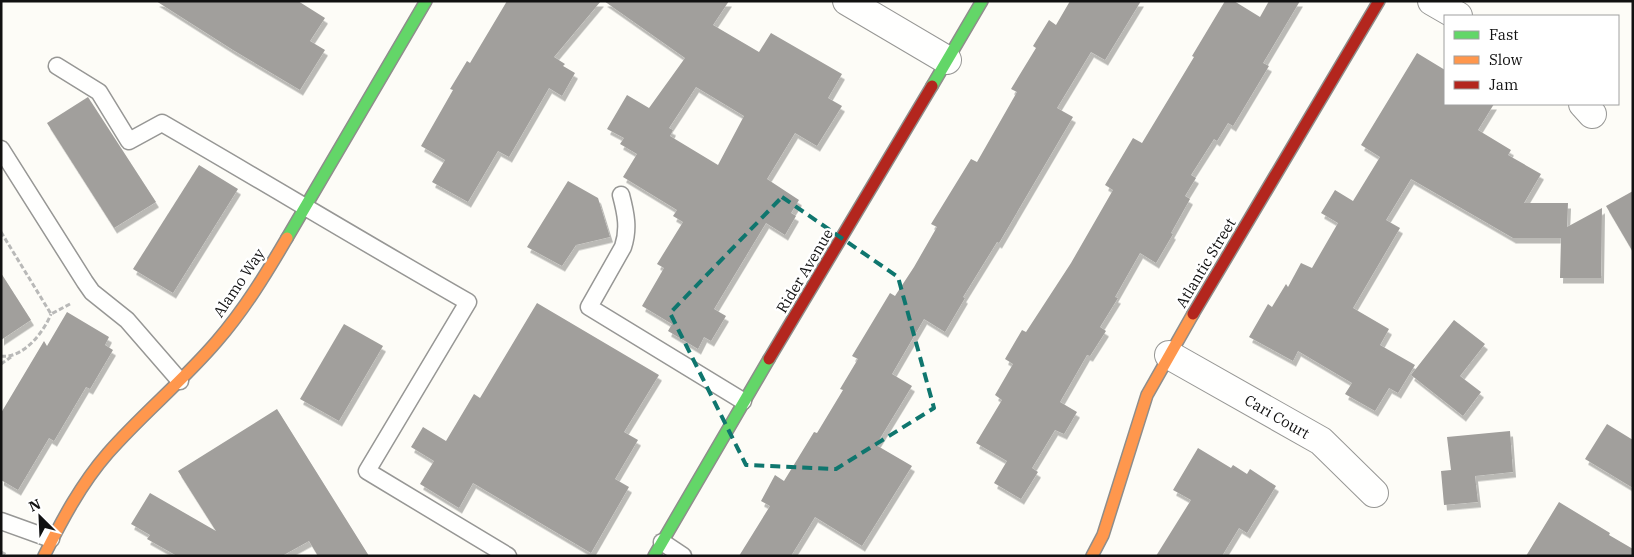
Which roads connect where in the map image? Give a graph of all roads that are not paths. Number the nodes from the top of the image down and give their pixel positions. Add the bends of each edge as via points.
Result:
1 (426, 1) edge
2 (847, 1) edge
3 (982, 1) edge
4 (1378, 1) edge
5 (1432, 1) edge
6 (1456, 15) edge
7 (947, 60) junction
8 (57, 66) dead end
9 (1, 149) edge
10 (621, 195) dead end
11 (306, 206) junction
12 (1168, 355) junction
13 (180, 381) junction
14 (743, 401) junction
15 (1374, 493) dead end
16 (1, 520) edge
17 (52, 539) junction
18 (658, 549) edge
19 (44, 556) edge
20 (508, 556) edge
21 (683, 556) edge
22 (1092, 556) edge

1 - 11 street, Alamo Way
2 - 7 street
3 - 7 street, Rider Avenue
4 - 12 street, Atlantic Street
5 - 6 street
7 - 14 street, Rider Avenue
8 - 11 lane via 99,92 129,141 162,122
9 - 13 lane via 92,292 127,320
10 - 14 lane via 628,227 626,238 589,307
11 - 13 street, Alamo Way via 246,304
11 - 20 lane via 468,302 367,471
12 - 15 street, Cari Court via 1321,441
12 - 22 street, Atlantic Street via 1147,395 1103,536
13 - 17 street, Alamo Way via 98,466
14 - 18 street, Rider Avenue
16 - 17 lane
17 - 19 street, Alamo Way
18 - 21 lane

